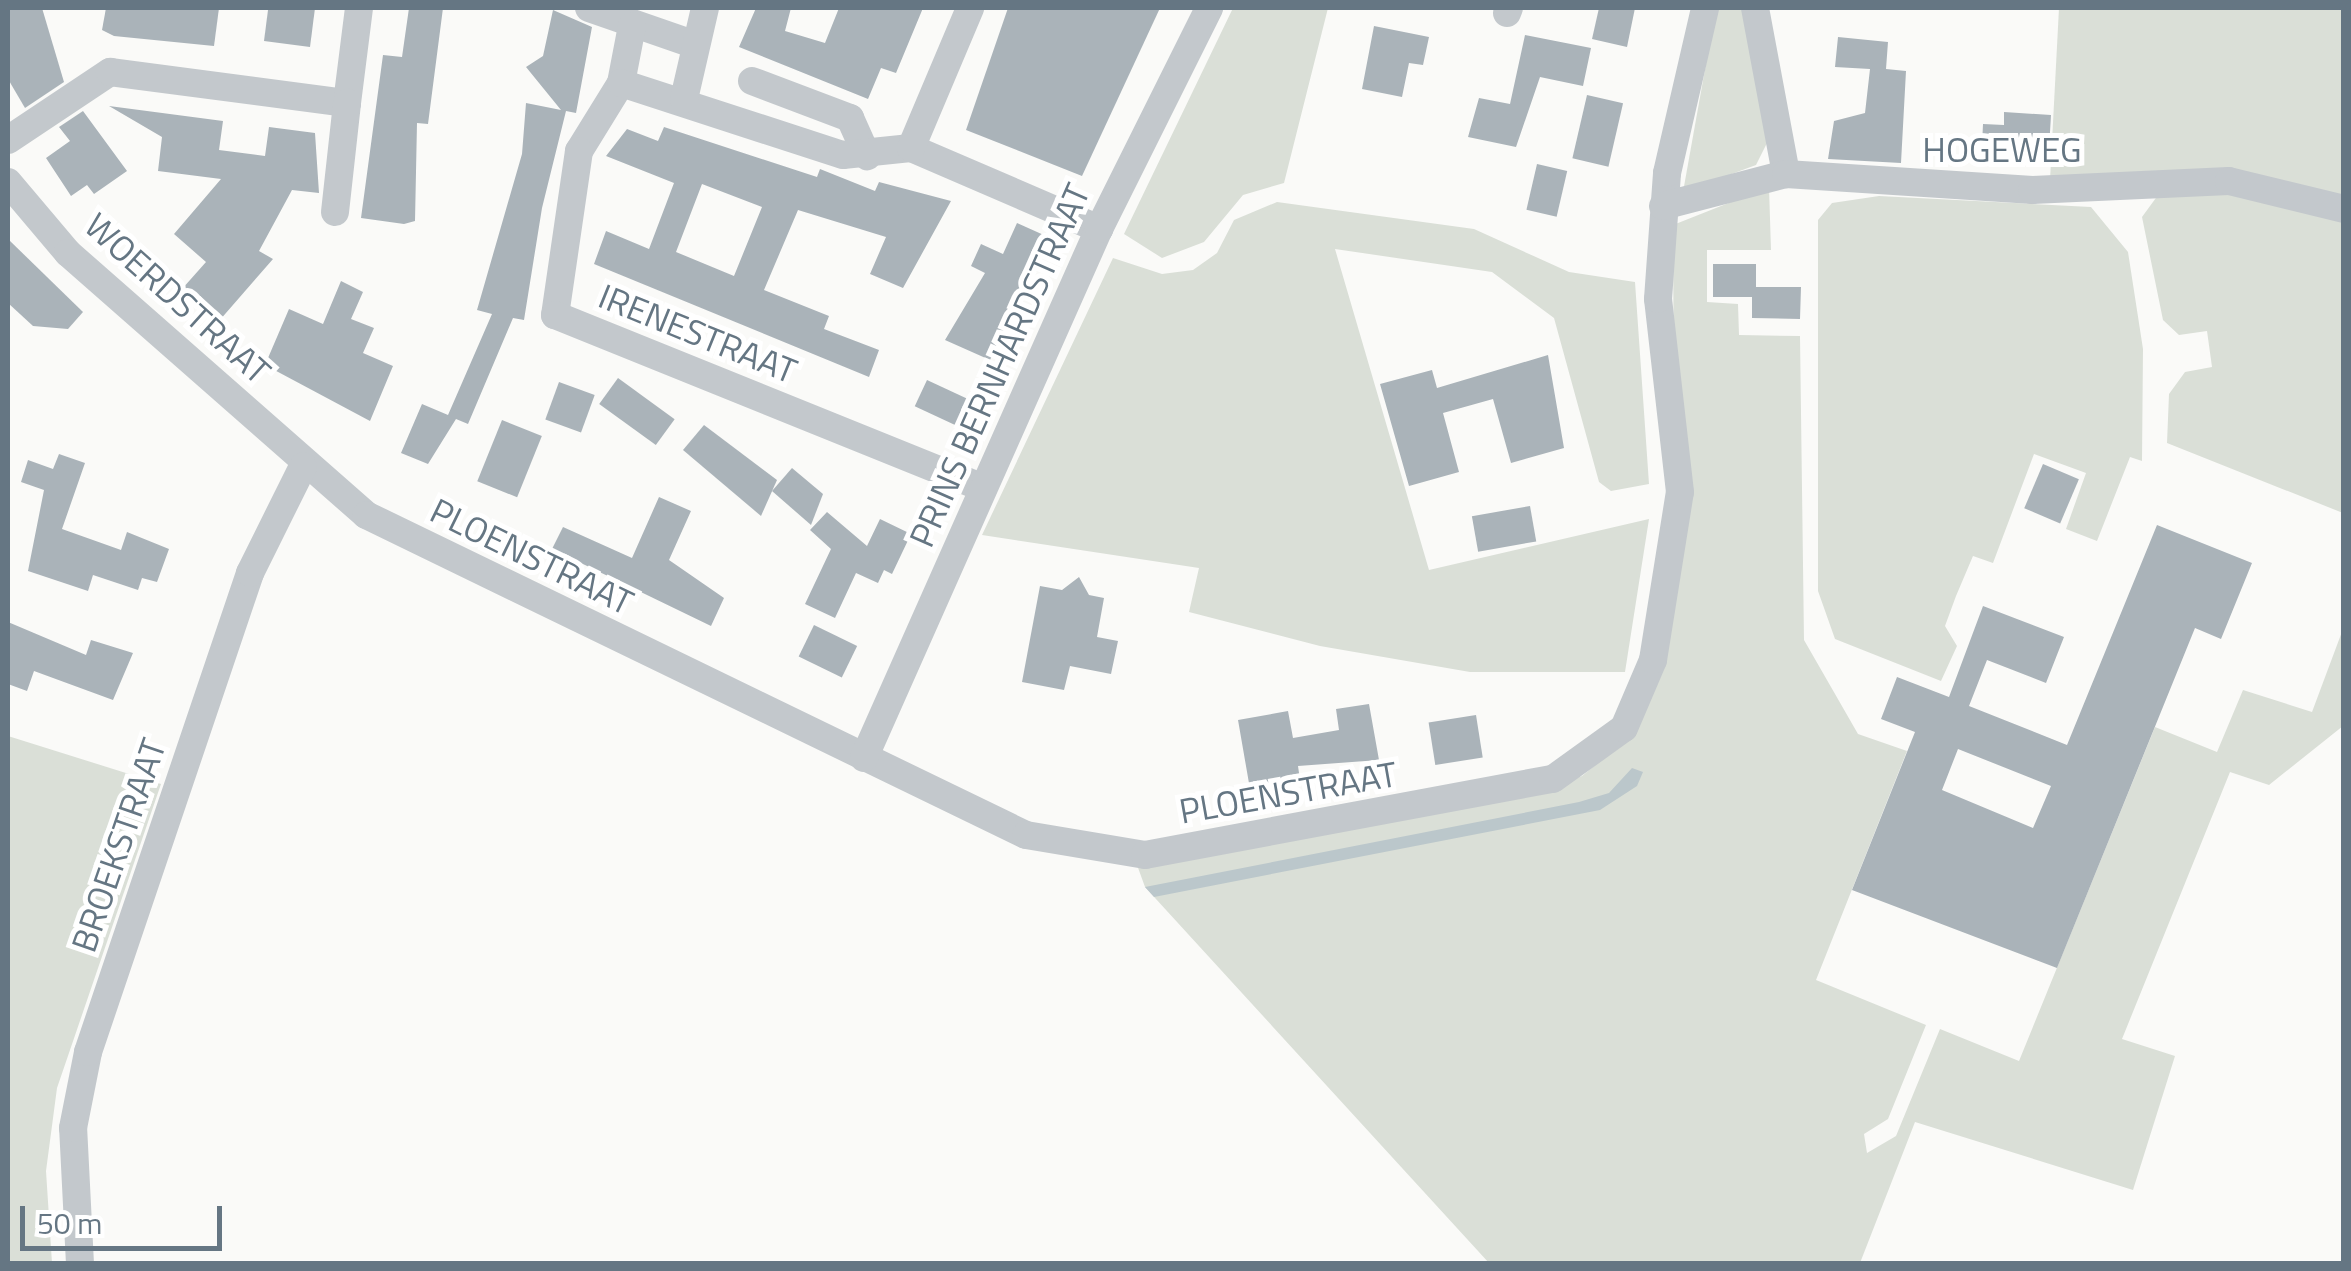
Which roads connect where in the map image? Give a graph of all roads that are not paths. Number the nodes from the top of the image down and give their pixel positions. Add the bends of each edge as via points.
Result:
1 (358, 8) edge
2 (589, 8) edge
3 (705, 8) edge
4 (970, 8) edge
5 (1209, 8) edge
6 (1704, 8) edge
7 (1755, 8) edge
8 (632, 26) junction
9 (696, 45) junction
10 (752, 81) dead end
11 (621, 83) junction
12 (684, 99) junction
13 (347, 102) junction
14 (8, 140) edge
15 (911, 148) junction
16 (866, 156) junction
17 (1786, 174) junction
18 (8, 182) edge
19 (1663, 206) junction
20 (2344, 209) edge
21 (335, 212) dead end
22 (1099, 229) junction
23 (303, 466) junction
24 (983, 488) junction
25 (864, 758) junction
26 (80, 1264) edge

1 - 13 street
2 - 8 street
3 - 9 street
4 - 15 street
5 - 22 street, PRINS BERNHARDSTRAAT
6 - 19 street, PLOENSTRAAT
7 - 17 street
8 - 9 street
8 - 11 street, IRENESTRAAT
9 - 12 street
10 - 16 street via 850,118
11 - 12 street
11 - 24 street, IRENESTRAAT via 579,151 555,315
12 - 16 street
13 - 14 street via 110,72
13 - 21 street
15 - 16 street
15 - 22 street
17 - 19 street, HOGEWEG
17 - 20 street, HOGEWEG via 1979,189 2228,181
18 - 23 street, WOERDSTRAAT via 68,253 214,376
19 - 25 street, PLOENSTRAAT via 1658,299 1680,492 1665,607 1624,728 1579,768 1485,795 1145,855 1026,836
22 - 24 street, PRINS BERNHARDSTRAAT
23 - 25 street, PLOENSTRAAT via 366,515
23 - 26 street, BROEKSTRAAT via 250,574 88,1052 73,1128
24 - 25 street, PRINS BERNHARDSTRAAT

